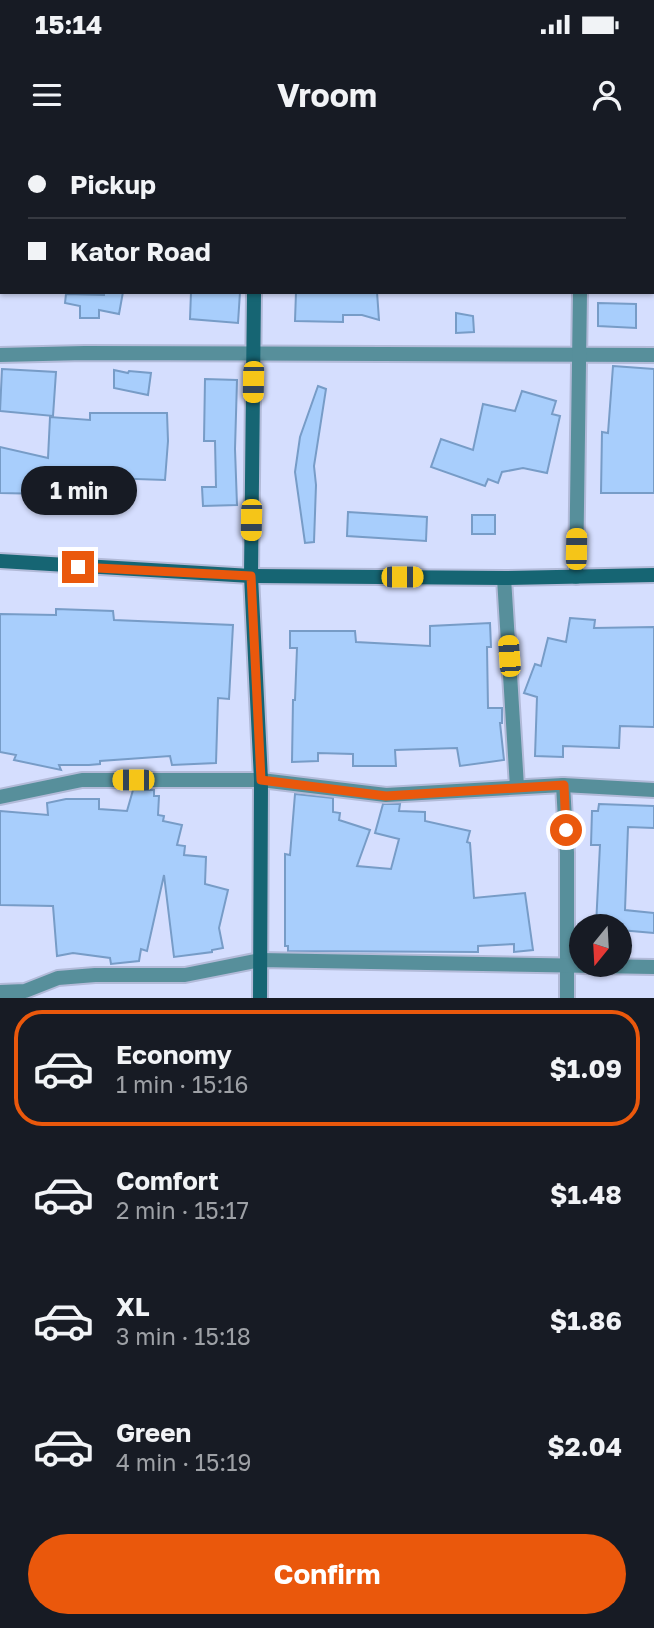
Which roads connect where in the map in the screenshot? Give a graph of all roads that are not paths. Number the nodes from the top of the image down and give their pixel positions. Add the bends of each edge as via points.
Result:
1 (254, 294) edge
2 (580, 294) edge
3 (253, 354) junction
4 (0, 355) edge
5 (654, 355) edge
6 (579, 356) junction
7 (0, 561) edge
8 (654, 575) edge
9 (251, 576) junction
10 (576, 577) junction
11 (504, 578) junction
12 (261, 780) junction
13 (564, 785) junction
14 (517, 787) junction
15 (654, 790) edge
16 (0, 797) edge
17 (260, 960) junction
18 (567, 964) junction
19 (654, 967) edge
20 (0, 992) edge
21 (260, 998) edge
22 (567, 998) edge

1 - 3 street
2 - 6 street
3 - 4 street
3 - 6 street
3 - 9 street
5 - 6 street
6 - 10 street
7 - 9 street
8 - 10 street
9 - 11 street
9 - 12 street
10 - 11 street
11 - 14 street
12 - 14 street via 386,796
12 - 16 street via 82,780
12 - 17 street
13 - 14 street
13 - 15 street
13 - 18 street
17 - 18 street
17 - 20 street via 185,975 58,978 25,991
17 - 21 street
18 - 19 street
18 - 22 street

